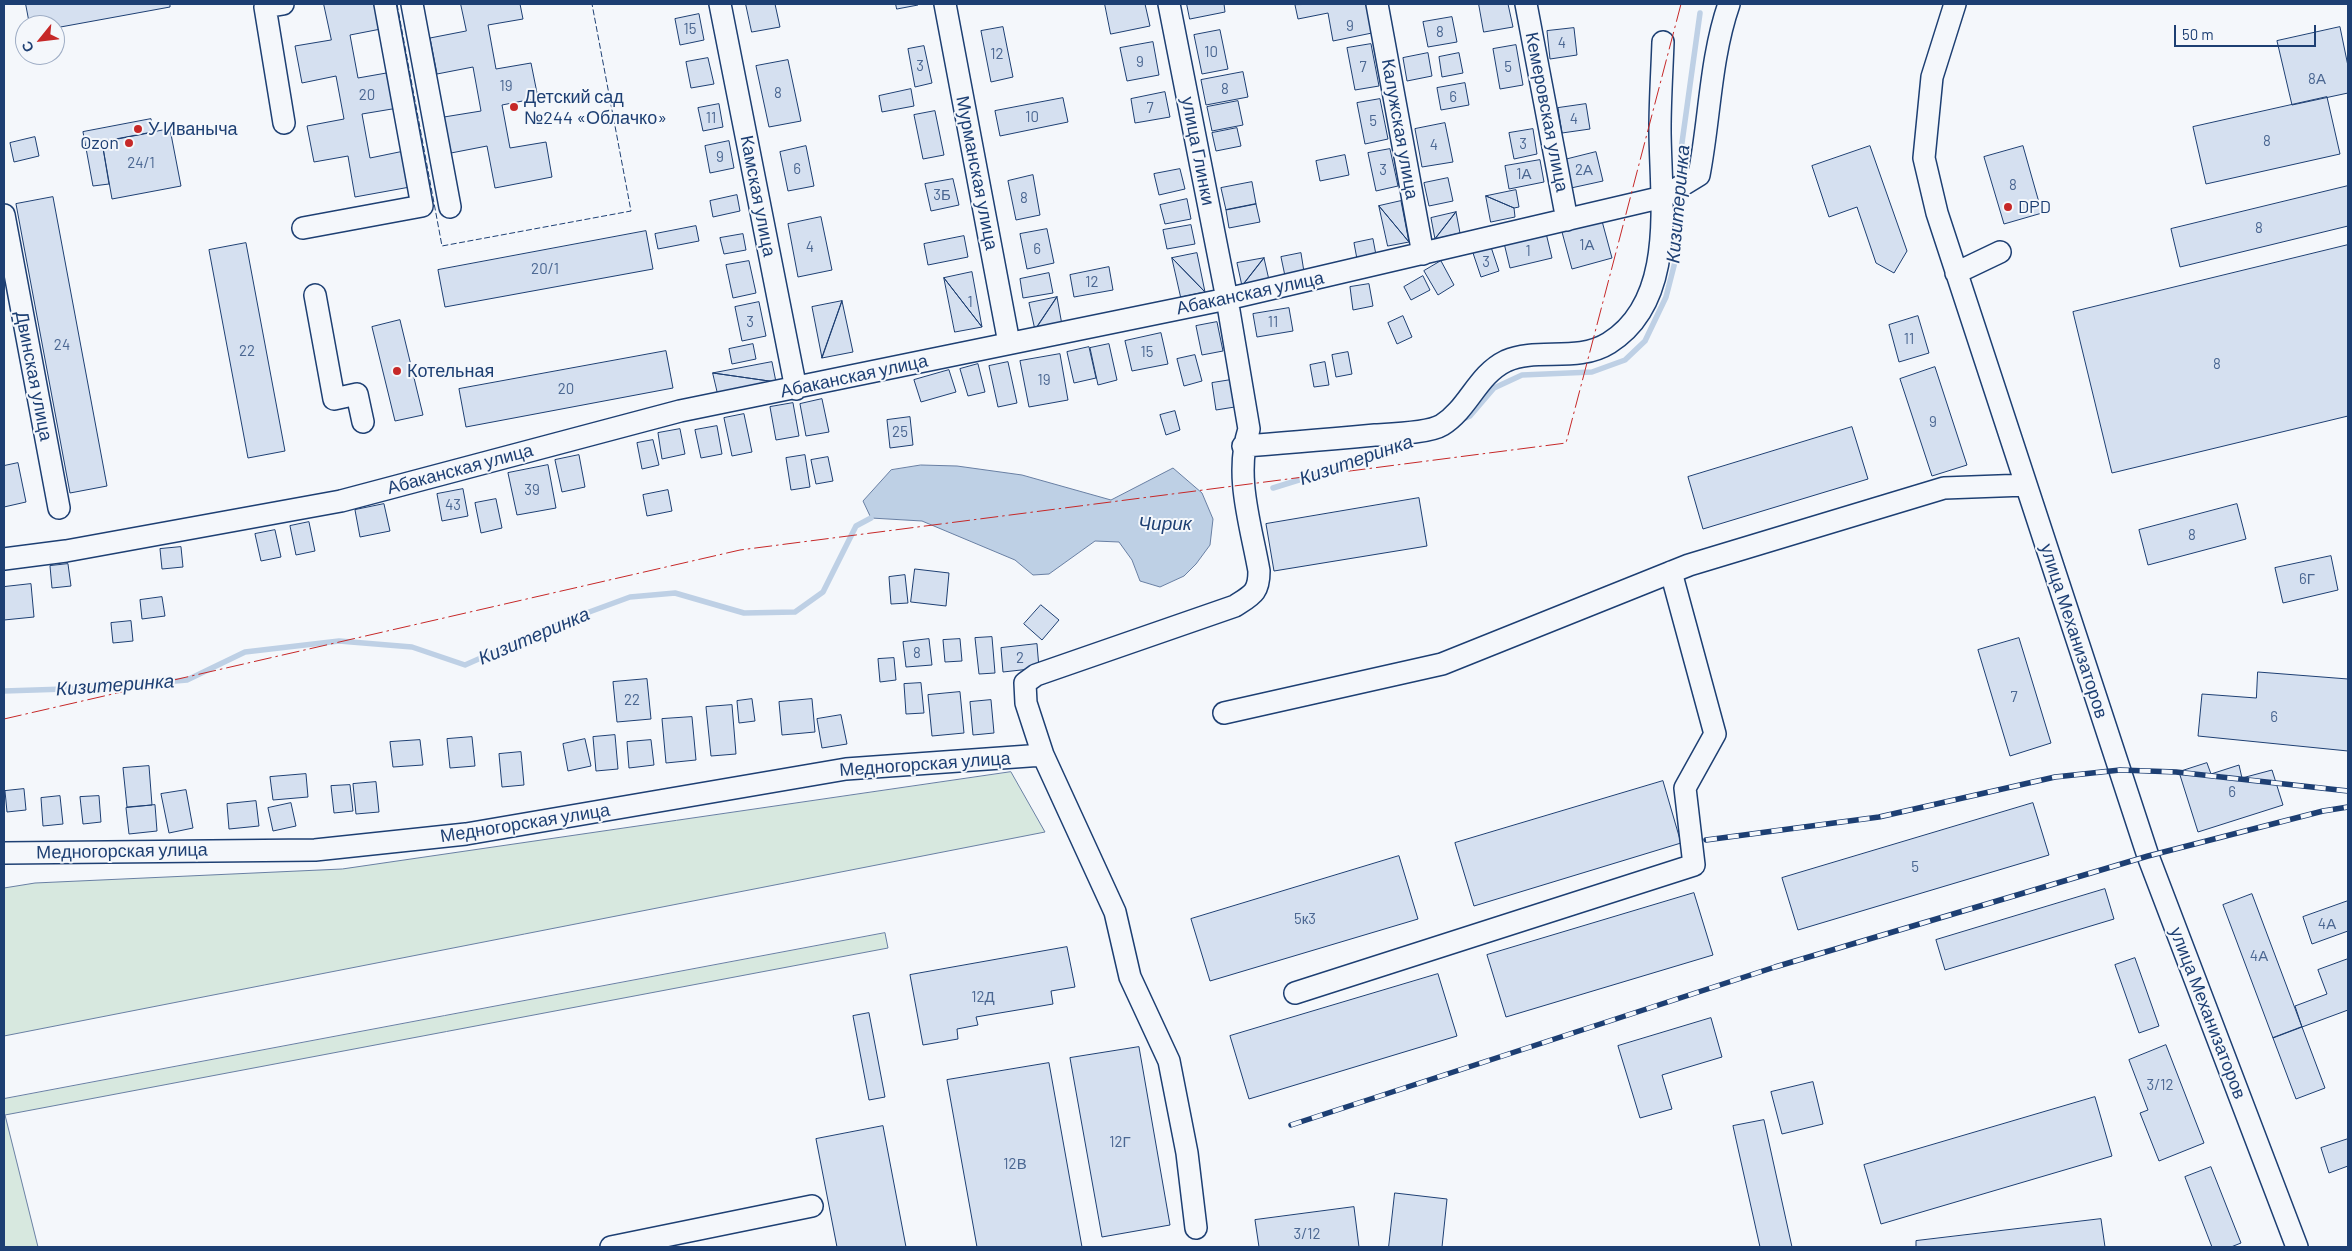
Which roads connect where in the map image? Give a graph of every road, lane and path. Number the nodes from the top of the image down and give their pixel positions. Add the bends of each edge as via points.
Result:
1 (283, 4) edge
2 (385, 4) edge
3 (412, 4) edge
4 (720, 4) edge
5 (945, 4) edge
6 (1169, 4) edge
7 (1377, 4) edge
8 (1526, 4) edge
9 (1729, 4) edge
10 (1955, 4) edge
11 (1663, 42) dead end
12 (284, 123) dead end
13 (1663, 197) junction
14 (450, 207) dead end
15 (4, 215) edge
16 (1567, 220) junction
17 (303, 228) dead end
18 (2000, 252) dead end
19 (1423, 254) junction
20 (1956, 273) junction
21 (315, 295) dead end
22 (1227, 299) junction
23 (1009, 343) junction
24 (796, 389) junction
25 (363, 422) dead end
26 (1243, 446) junction
27 (2026, 485) junction
28 (59, 508) dead end
29 (4, 559) edge
30 (1671, 572) junction
31 (1224, 714) dead end
32 (1043, 755) junction
33 (4, 853) edge
34 (1295, 993) dead end
35 (812, 1206) dead end
36 (1196, 1228) dead end
37 (611, 1247) edge
38 (2297, 1247) edge

1 - 12 street via 265,7
2 - 17 street via 422,206
3 - 14 street
4 - 24 street, Камская улица
5 - 23 street, Мурманская улица
6 - 22 street, улица Глинки
7 - 19 street, Калужская улица
8 - 16 street, Кемеровская улица
9 - 13 street, Абаканская улица via 1713,68 1699,175
10 - 20 street, улица Механизаторов via 1932,77 1924,158
11 - 13 street via 1660,130
13 - 16 street, Абаканская улица
13 - 26 street via 1657,271 1644,306 1631,325 1609,344 1572,355 1508,360 1489,371 1459,410 1441,426 1410,433
15 - 28 street, Двинская улица
16 - 19 street, Абаканская улица
18 - 20 street
19 - 22 street, Абаканская улица
20 - 27 street, улица Механизаторов
21 - 25 street via 334,399 357,394
22 - 23 street, Абаканская улица
22 - 26 street, улица Глинки via 1249,429
23 - 24 street, Абаканская улица
24 - 29 street, Абаканская улица via 680,410 340,501 66,551
26 - 32 street, улица Глинки via 1242,476 1259,571 1255,593 1236,606 1036,676 1025,683 1026,703
27 - 30 street via 1944,488
27 - 38 street, улица Механизаторов via 2148,856
30 - 31 street via 1442,664
30 - 34 street via 1715,734 1685,788 1694,865
32 - 33 street, Медногорская улица via 846,769 466,834 315,850
32 - 36 street via 1115,912 1130,977 1169,1061 1187,1153
35 - 37 street

